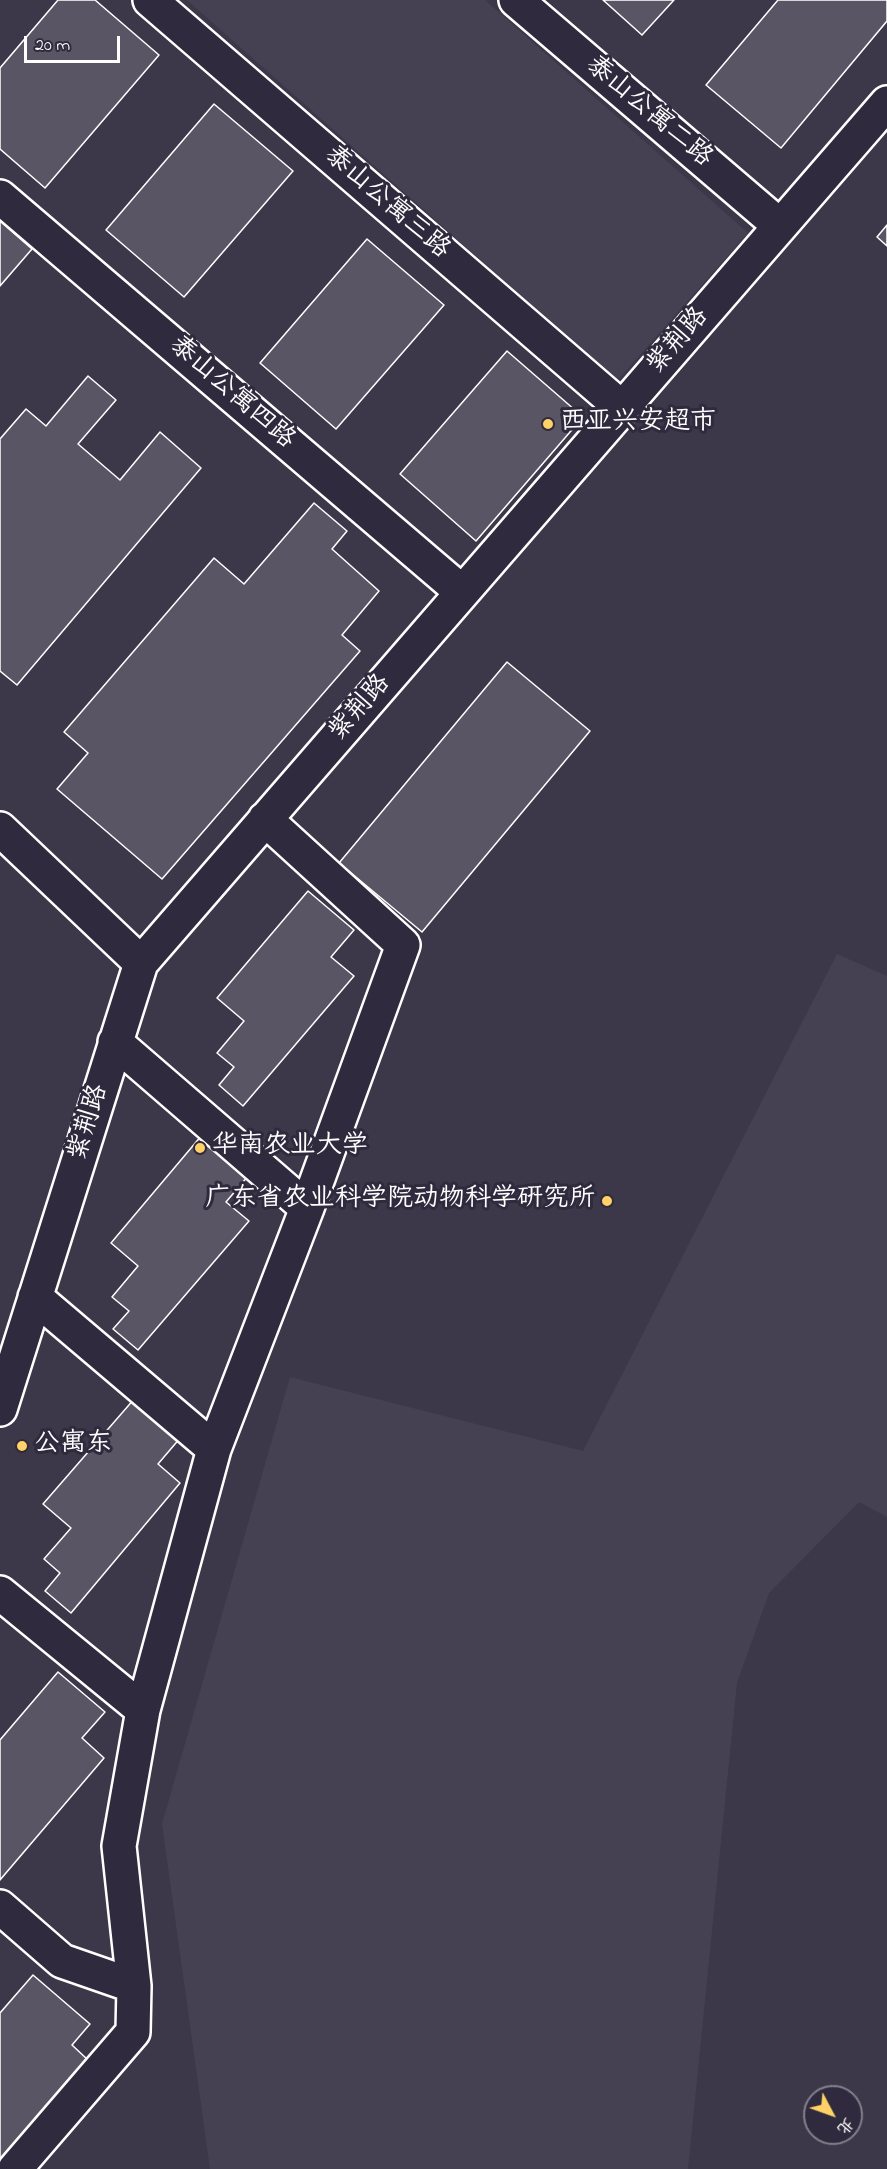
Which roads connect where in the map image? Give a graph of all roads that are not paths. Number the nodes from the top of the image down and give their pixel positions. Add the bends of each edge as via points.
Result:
1 (150, 0) edge
2 (516, 0) edge
3 (887, 103) edge
4 (0, 197) edge
5 (780, 226) junction
6 (622, 408) junction
7 (462, 592) junction
8 (265, 819) junction
9 (0, 829) edge
10 (141, 963) junction
11 (115, 1042) junction
12 (307, 1209) junction
13 (35, 1297) junction
14 (0, 1409) edge
15 (214, 1449) junction
16 (0, 1593) edge
17 (143, 1710) junction
18 (0, 1907) edge
19 (134, 1986) junction
20 (15, 2169) edge

1 - 6 lane, 泰山公寓三路
2 - 5 lane, 泰山公寓二路
3 - 5 lane, 紫荆路
4 - 7 lane, 泰山公寓四路
5 - 6 lane, 紫荆路
6 - 7 lane, 紫荆路
7 - 8 lane, 紫荆路
8 - 10 lane, 紫荆路
8 - 12 lane via 403,945
9 - 10 lane
10 - 11 lane, 紫荆路
11 - 12 lane
11 - 13 lane, 紫荆路
12 - 15 lane
13 - 14 lane, 紫荆路
13 - 15 lane
15 - 17 lane
16 - 17 lane
17 - 19 lane via 119,1846
18 - 19 lane via 62,1961
19 - 20 lane via 133,2032

